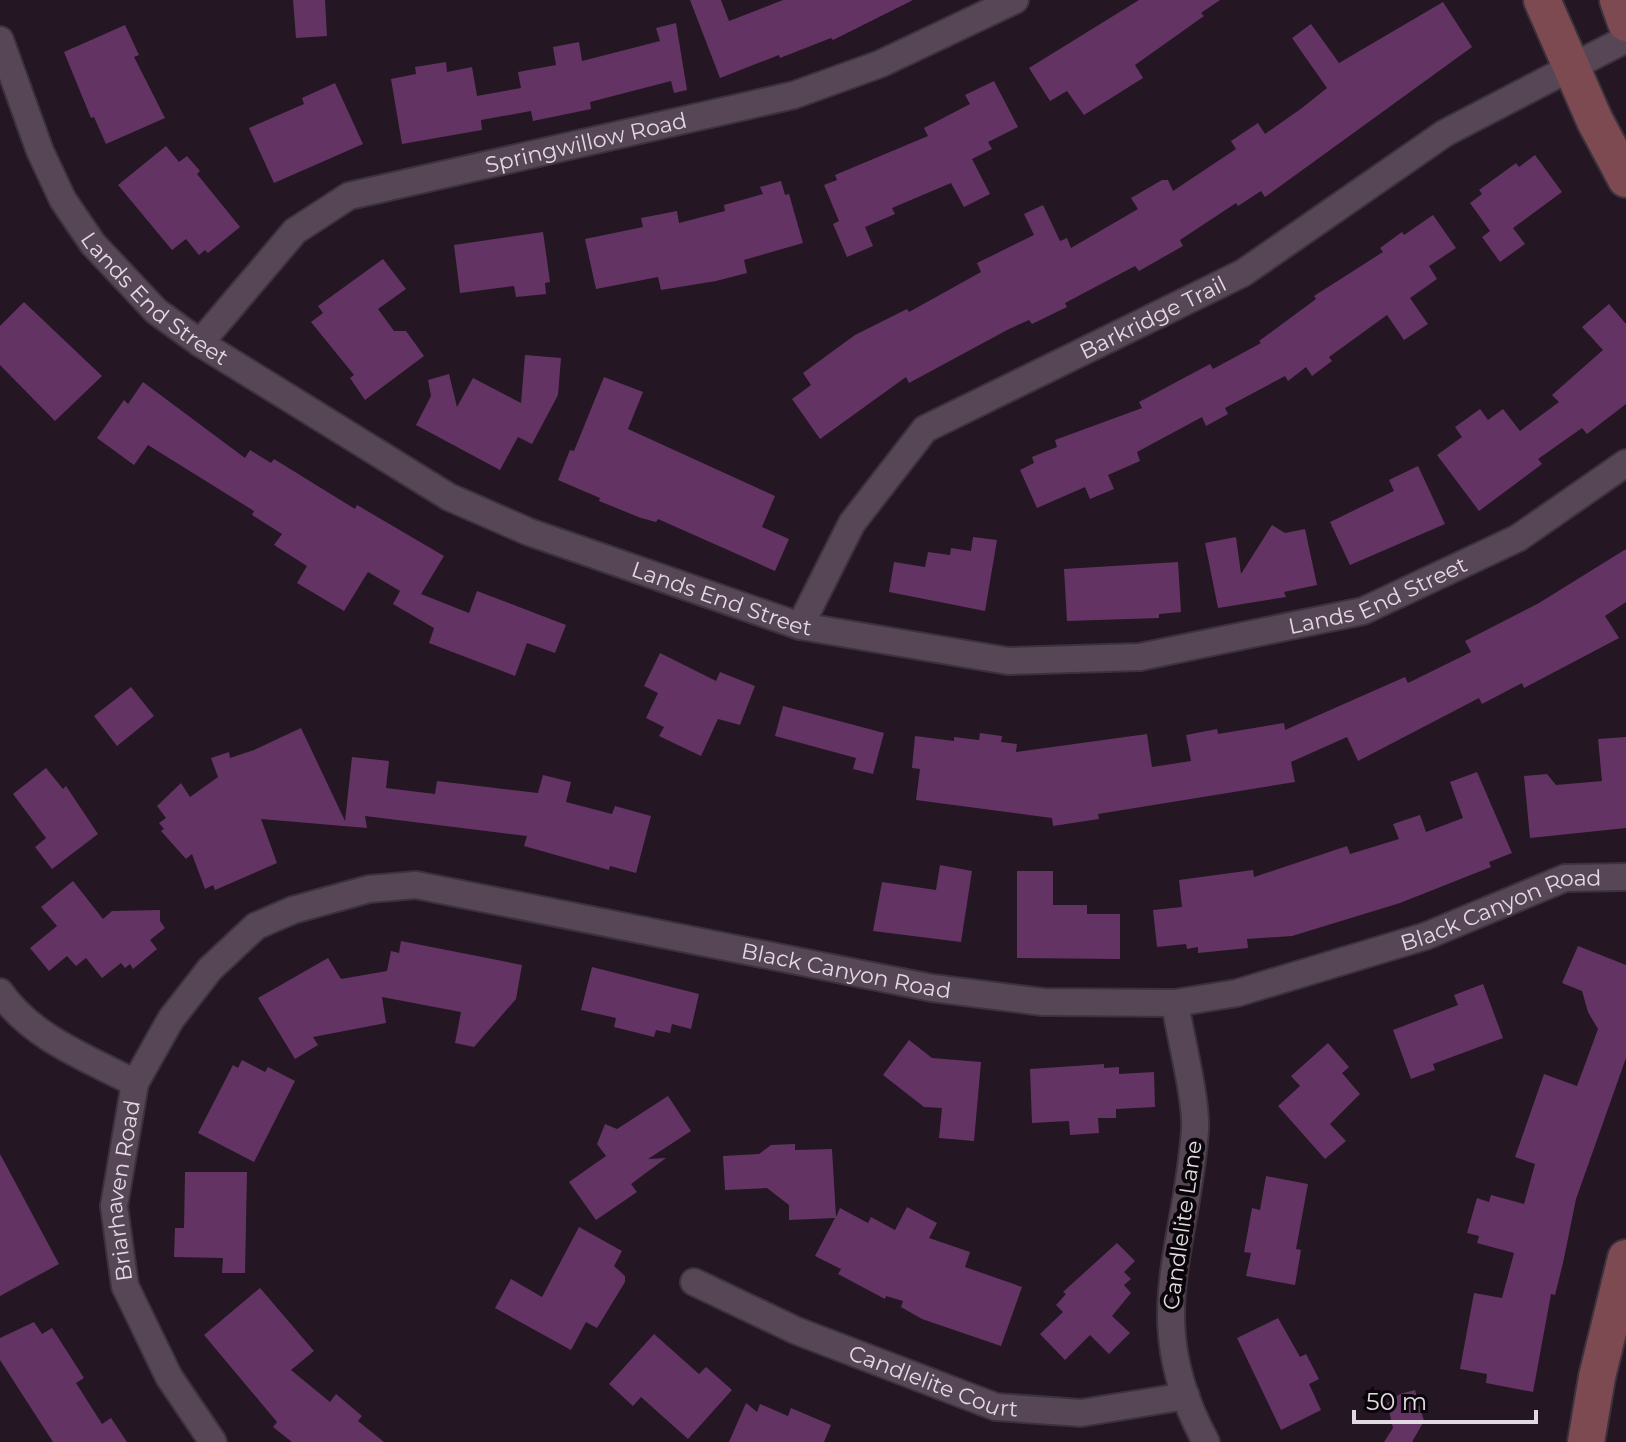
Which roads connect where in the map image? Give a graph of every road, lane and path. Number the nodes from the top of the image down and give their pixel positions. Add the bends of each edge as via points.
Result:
1 (1015, 0) edge
2 (1542, 0) edge
3 (1618, 0) edge
4 (1626, 23) edge
5 (1626, 39) edge
6 (0, 40) edge
7 (1571, 67) junction
8 (1626, 179) edge
9 (200, 343) junction
10 (1626, 463) edge
11 (800, 626) junction
12 (1626, 877) edge
13 (0, 992) edge
14 (1175, 1003) junction
15 (135, 1083) junction
16 (1626, 1258) edge
17 (694, 1282) dead end
18 (1186, 1396) junction
19 (213, 1442) edge
20 (1206, 1442) edge
21 (1586, 1442) edge

1 - 9 street, Springwillow Road via 880,64 794,95 349,196 295,231
2 - 7 main road
3 - 4 main road
5 - 7 street, Barkridge Trail
6 - 9 street, Lands End Street via 63,200 93,244 156,311
7 - 8 main road
7 - 11 street, Barkridge Trail via 1445,133 1243,273 925,429 852,523
9 - 11 street, Lands End Street via 449,497 529,532
10 - 11 street, Lands End Street via 1518,538 1363,611 1155,654 1008,661
12 - 14 street, Black Canyon Road via 1565,878 1426,936 1237,993
13 - 15 street, Briarhaven Road via 49,1039
14 - 15 street, Black Canyon Road via 1043,1002 932,988 416,885 369,889 256,926 210,969 171,1019
14 - 18 street, Candlelite Lane via 1196,1127 1171,1285 1169,1333 1174,1367
15 - 19 street, Briarhaven Road via 114,1206 125,1286 169,1377
16 - 21 main road
17 - 18 street, Candlelite Court via 797,1331 996,1407 1081,1413
18 - 20 street, Candlelite Lane

